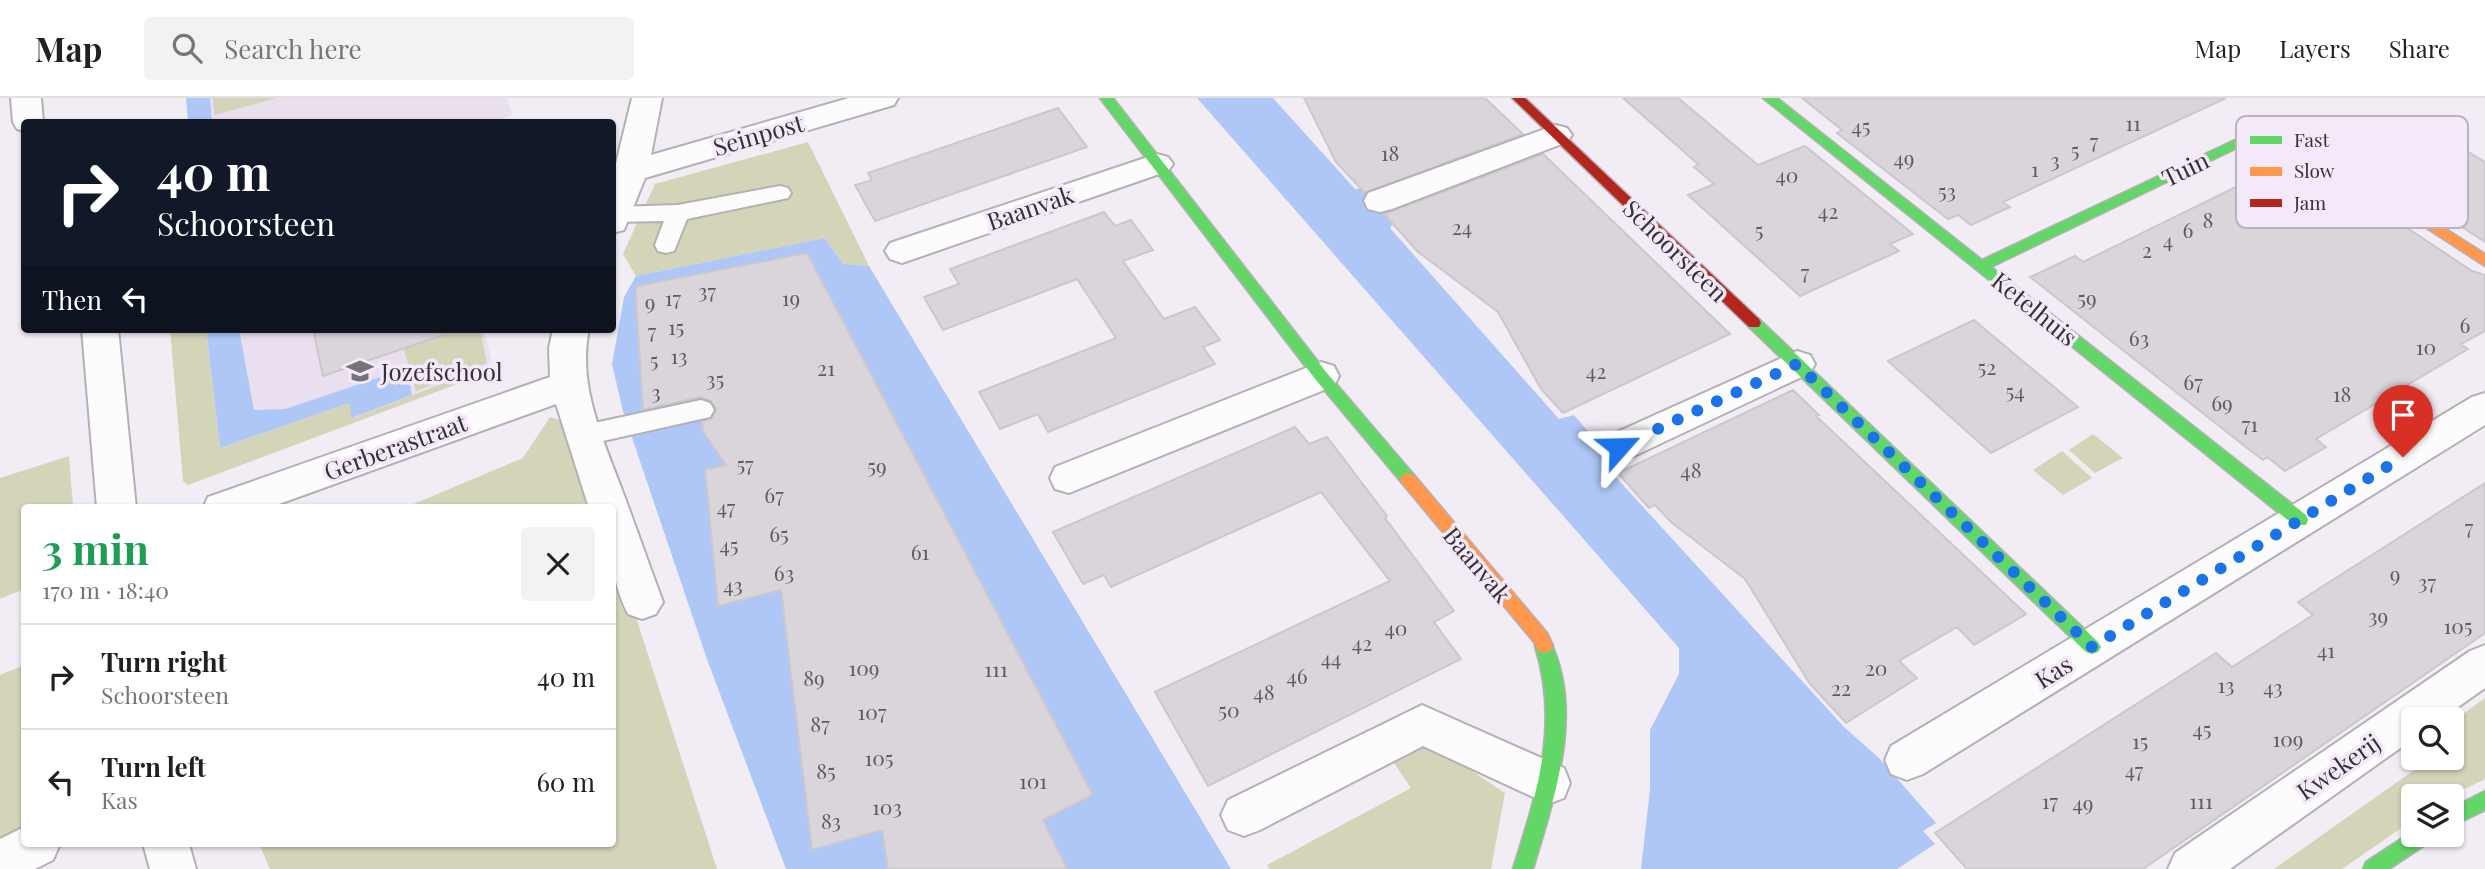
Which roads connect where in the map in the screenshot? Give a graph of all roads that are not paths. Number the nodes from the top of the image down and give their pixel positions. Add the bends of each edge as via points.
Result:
1 (26, 98) edge
2 (647, 98) edge
3 (883, 98) edge
4 (1106, 98) edge
5 (1518, 98) edge
6 (1769, 98) edge
7 (28, 119) edge
8 (1556, 135) junction
9 (2236, 144) edge
10 (1157, 164) junction
11 (632, 171) junction
12 (780, 193) dead end
13 (1380, 201) dead end
14 (616, 213) edge
15 (678, 213) junction
16 (616, 218) edge
17 (2435, 228) edge
18 (666, 245) dead end
19 (902, 251) dead end
20 (2485, 261) edge
21 (1983, 265) junction
22 (100, 333) edge
23 (569, 333) edge
24 (1797, 364) junction
25 (1321, 376) junction
26 (568, 385) junction
27 (2485, 407) edge
28 (701, 410) dead end
29 (585, 435) junction
30 (1619, 447) dead end
31 (1069, 478) dead end
32 (117, 504) edge
33 (233, 504) edge
34 (609, 504) edge
35 (2300, 520) junction
36 (616, 527) edge
37 (642, 602) dead end
38 (2092, 647) junction
39 (2485, 664) edge
40 (1907, 760) dead end
41 (1548, 783) junction
42 (2485, 800) edge
43 (2464, 811) edge
44 (1244, 815) dead end
45 (31, 847) edge
46 (167, 847) edge
47 (2406, 847) edge
48 (0, 863) edge
49 (173, 869) edge
50 (1523, 869) edge
51 (2191, 869) edge
52 (2373, 869) edge

1 - 7 street
2 - 11 street
3 - 11 street, Seinpost
4 - 10 street, Baanvak
5 - 8 street, Schoorsteen
6 - 21 street, Ketelhuis
8 - 13 street
8 - 24 street, Schoorsteen
9 - 21 street, Tuin
10 - 19 street, Baanvak
10 - 25 street, Baanvak
11 - 14 street
12 - 15 lane
15 - 16 lane
15 - 18 lane
17 - 20 street, Tuin
21 - 35 street, Ketelhuis
22 - 32 street
23 - 26 street
24 - 30 street
24 - 38 street, Schoorsteen
25 - 31 street
25 - 41 street, Baanvak via 1541,638 1554,673 1556,710
26 - 29 street
26 - 33 street, Gerberastraat
27 - 35 street, Kas
28 - 29 lane
29 - 34 street
35 - 38 street, Kas
36 - 37 street
38 - 40 street, Kas
39 - 51 street, Kwekerij
41 - 44 street via 1422,725
41 - 50 street, Baanvak
42 - 43 street
45 - 48 street
46 - 49 street
47 - 52 street

